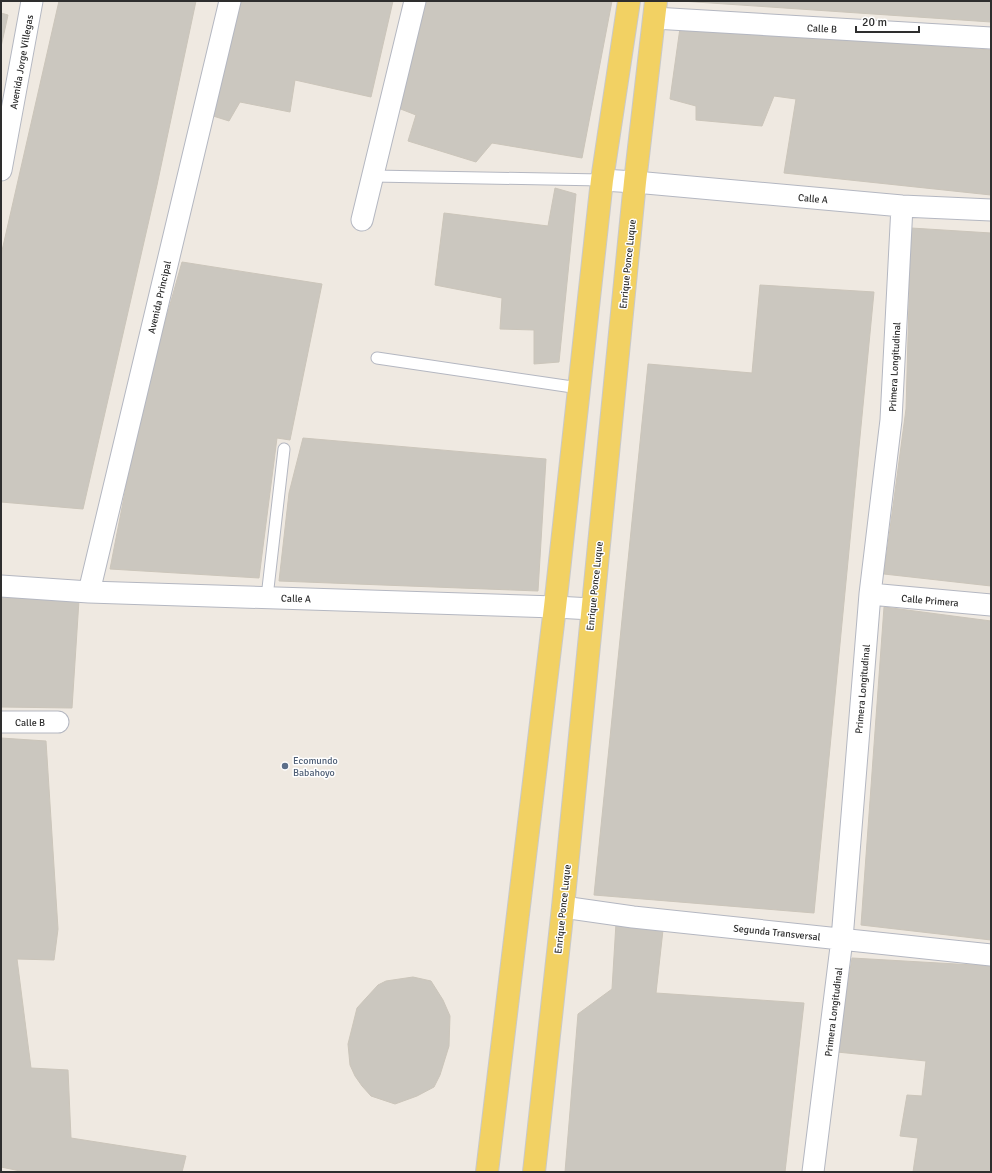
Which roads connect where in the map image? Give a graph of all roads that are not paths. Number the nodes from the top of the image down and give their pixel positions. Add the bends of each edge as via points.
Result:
1 (32, 1) edge
2 (230, 1) edge
3 (415, 1) edge
4 (629, 1) edge
5 (655, 9) edge
6 (991, 38) edge
7 (1, 170) edge
8 (373, 176) junction
9 (602, 180) junction
10 (636, 182) junction
11 (902, 206) junction
12 (991, 210) edge
13 (362, 220) dead end
14 (377, 358) dead end
15 (579, 388) junction
16 (284, 449) dead end
17 (1, 586) edge
18 (89, 592) junction
19 (870, 594) junction
20 (267, 597) junction
21 (991, 605) edge
22 (554, 606) junction
23 (592, 609) junction
24 (1, 722) edge
25 (58, 722) dead end
26 (563, 908) junction
27 (842, 939) junction
28 (991, 955) edge
29 (488, 1172) edge
30 (534, 1172) edge
31 (813, 1172) edge

1 - 7 street, Avenida Jorge Villegas
2 - 18 street, Avenida Principal
3 - 8 street
4 - 9 main road
5 - 6 street, Calle B
5 - 10 main road, Enrique Ponce Luque
8 - 9 lane
8 - 13 street
9 - 10 street, Calle A
9 - 15 main road
10 - 11 street, Calle A
10 - 23 main road, Enrique Ponce Luque
11 - 12 street, Calle A
11 - 19 street, Primera Longitudinal via 891,420
14 - 15 lane
15 - 22 main road
16 - 20 lane
17 - 18 street, Calle A
18 - 20 street, Calle A
19 - 21 street, Calle Primera
19 - 27 street, Primera Longitudinal
20 - 22 street, Calle A
22 - 23 street, Calle A
22 - 29 main road
23 - 26 main road, Enrique Ponce Luque
24 - 25 street, Calle B
26 - 27 street, Segunda Transversal
26 - 30 main road, Enrique Ponce Luque
27 - 28 street, Segunda Transversal
27 - 31 street, Primera Longitudinal

